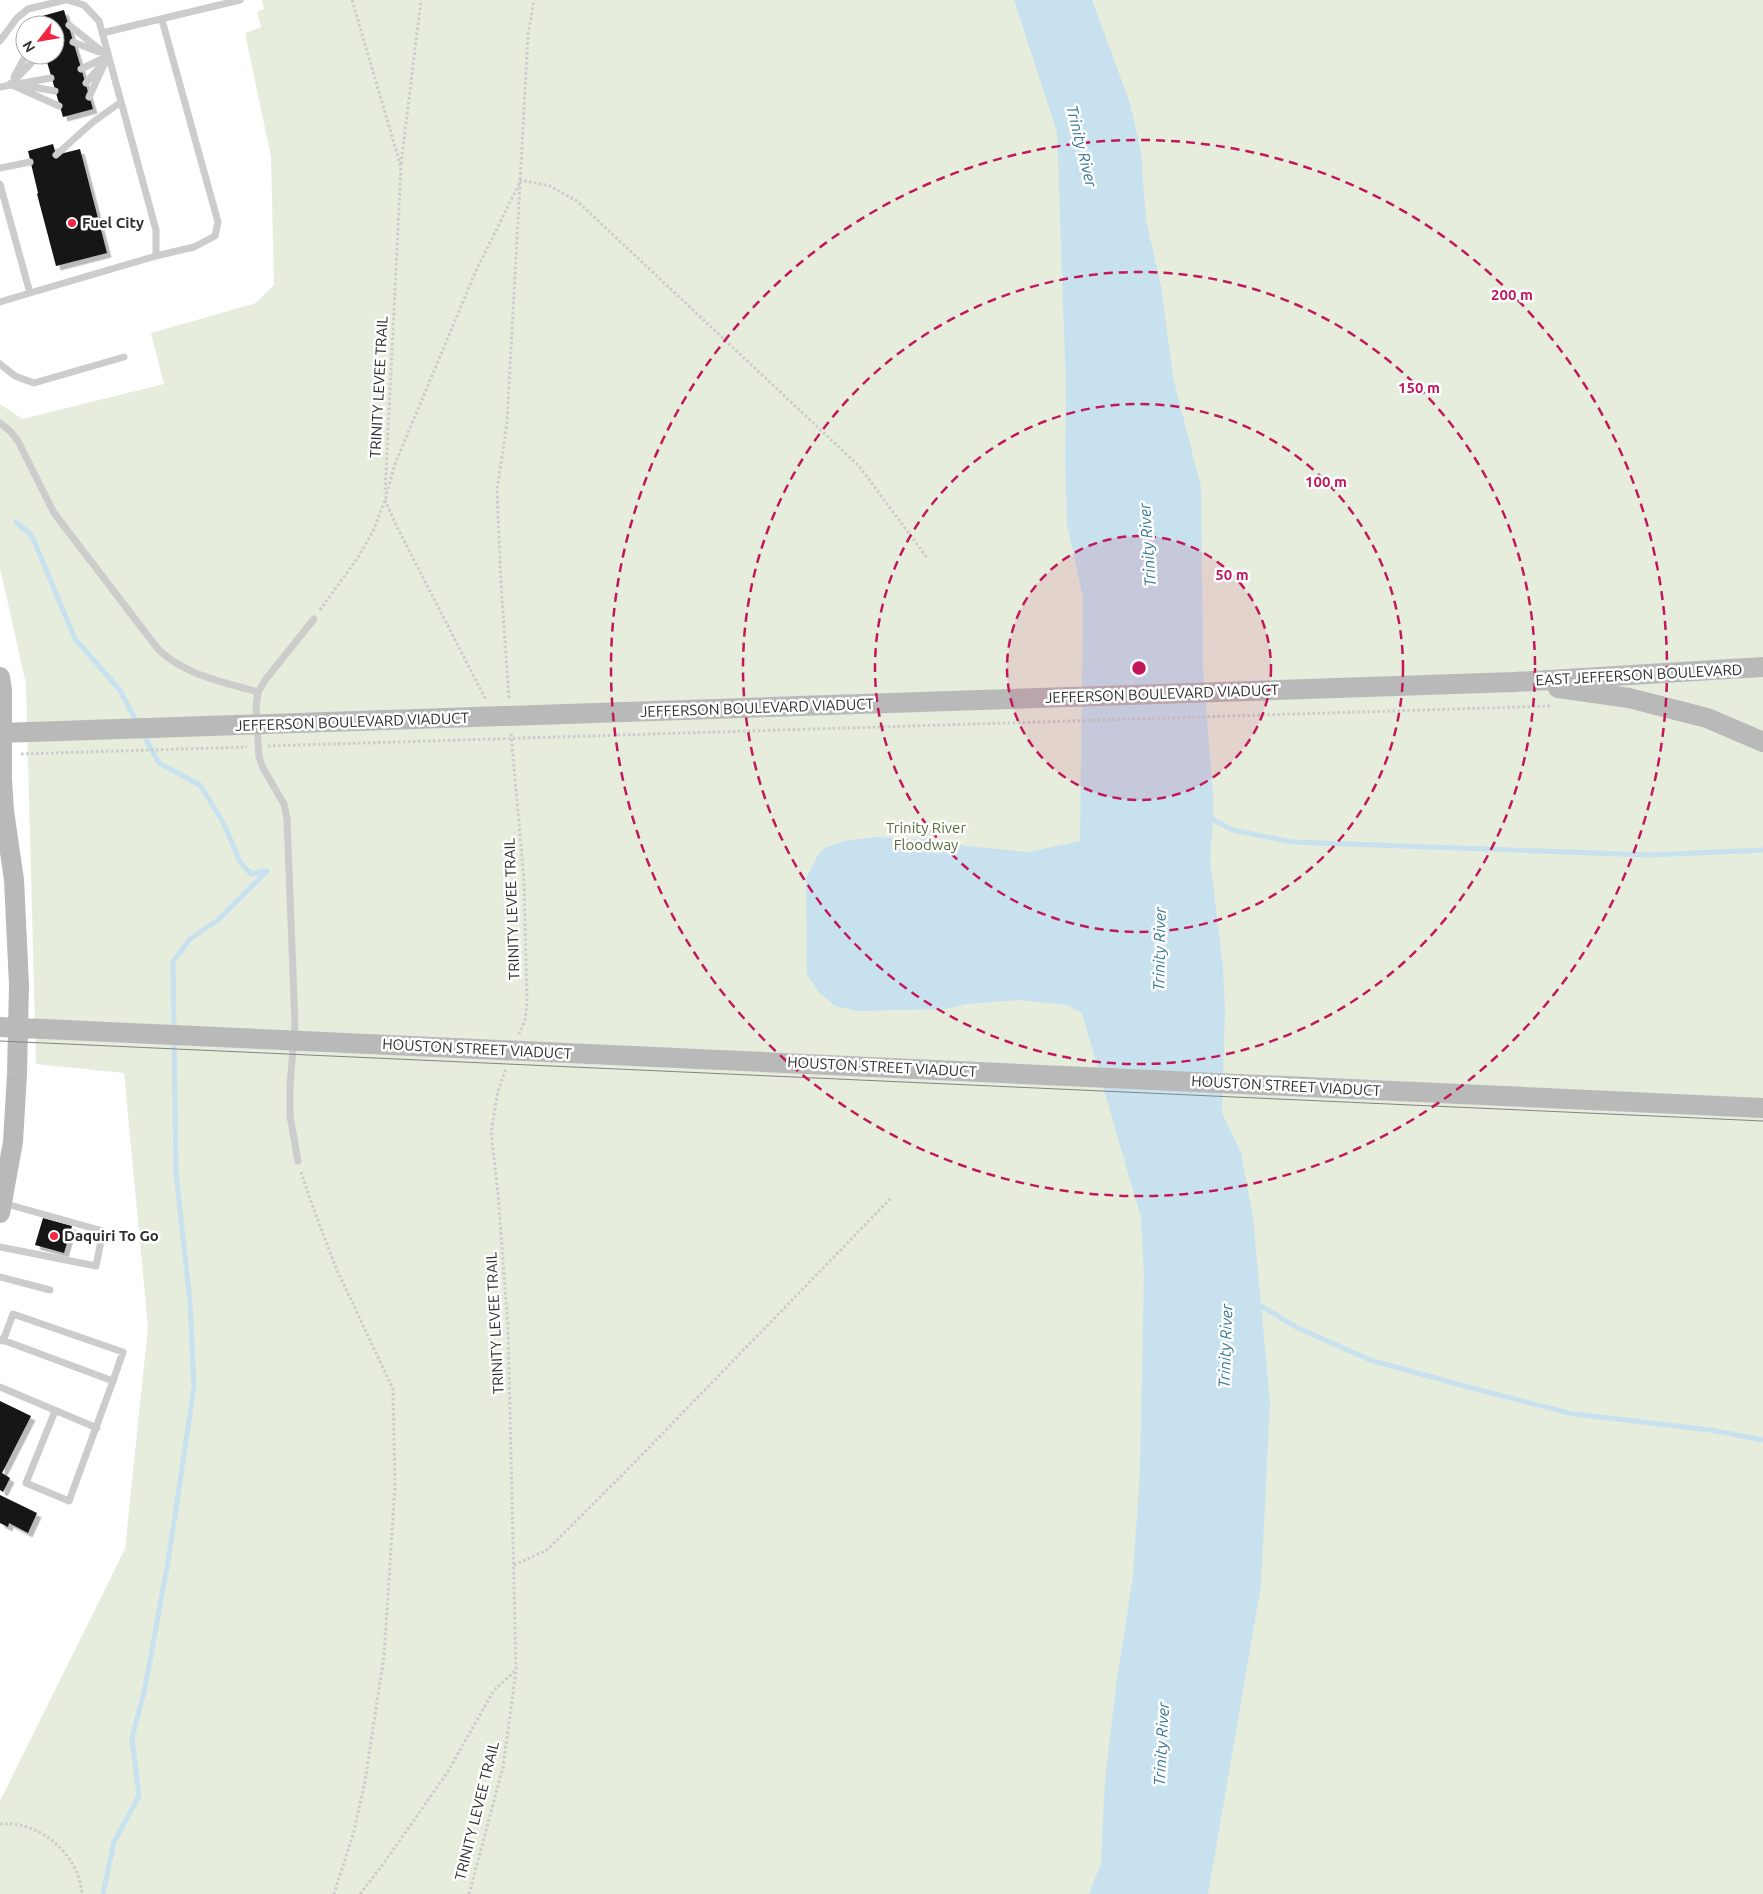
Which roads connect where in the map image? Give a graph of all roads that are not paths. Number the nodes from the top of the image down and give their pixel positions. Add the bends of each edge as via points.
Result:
1 (66, 0) edge
2 (240, 0) edge
3 (162, 20) junction
4 (69, 25) dead end
5 (102, 33) junction
6 (0, 41) edge
7 (74, 42) dead end
8 (108, 56) junction
9 (20, 65) edge
10 (29, 65) edge
11 (82, 69) dead end
12 (51, 78) dead end
13 (86, 83) dead end
14 (10, 84) junction
15 (0, 87) edge
16 (55, 91) dead end
17 (89, 97) dead end
18 (121, 102) junction
19 (59, 106) dead end
20 (56, 155) dead end
21 (30, 162) dead end
22 (0, 168) edge
23 (0, 184) edge
24 (156, 256) junction
25 (30, 293) junction
26 (0, 302) edge
27 (124, 357) dead end
28 (0, 364) edge
29 (0, 423) edge
30 (314, 619) road end
31 (1763, 667) edge
32 (0, 677) edge
33 (1514, 682) junction
34 (258, 692) junction
35 (0, 734) edge
36 (1763, 742) edge
37 (1, 774) edge
38 (9, 986) edge
39 (0, 1027) edge
40 (1763, 1108) edge
41 (298, 1161) road end
42 (1, 1208) edge
43 (0, 1247) edge
44 (0, 1277) edge
45 (50, 1290) dead end
46 (2, 1340) edge
47 (113, 1381) junction
48 (0, 1387) edge
49 (55, 1411) junction
50 (97, 1428) junction

1 - 5 lane via 84,5 98,21
1 - 6 lane via 28,9
2 - 3 lane
3 - 5 lane
3 - 24 lane via 218,222 215,236 194,247
4 - 8 lane
5 - 8 lane
7 - 8 lane
8 - 11 lane
8 - 13 lane
8 - 17 lane
8 - 18 lane
9 - 14 lane
10 - 14 lane
12 - 14 lane
14 - 15 lane
14 - 16 lane
14 - 19 lane
18 - 20 lane
18 - 24 lane via 156,230
21 - 22 lane
23 - 25 lane
24 - 25 lane
25 - 26 lane
27 - 28 lane via 34,383 15,376
29 - 34 lane via 18,441 59,521 158,649 192,672
30 - 34 lane
31 - 33 main road, EAST JEFFERSON BOULEVARD
32 - 37 main road
33 - 35 main road, JEFFERSON BOULEVARD VIADUCT
33 - 36 main road via 1629,698 1707,718
34 - 41 lane via 259,757 284,804 287,819 295,1024 290,1116
37 - 38 main road via 14,880
38 - 42 main road via 17,1074 13,1132
39 - 40 main road, HOUSTON STREET VIADUCT
42 - 43 lane via 103,1231 96,1266
44 - 45 lane
46 - 47 lane
46 - 47 lane via 13,1314 123,1352
47 - 50 lane
48 - 49 lane
49 - 50 lane
49 - 50 lane via 26,1484 69,1501

